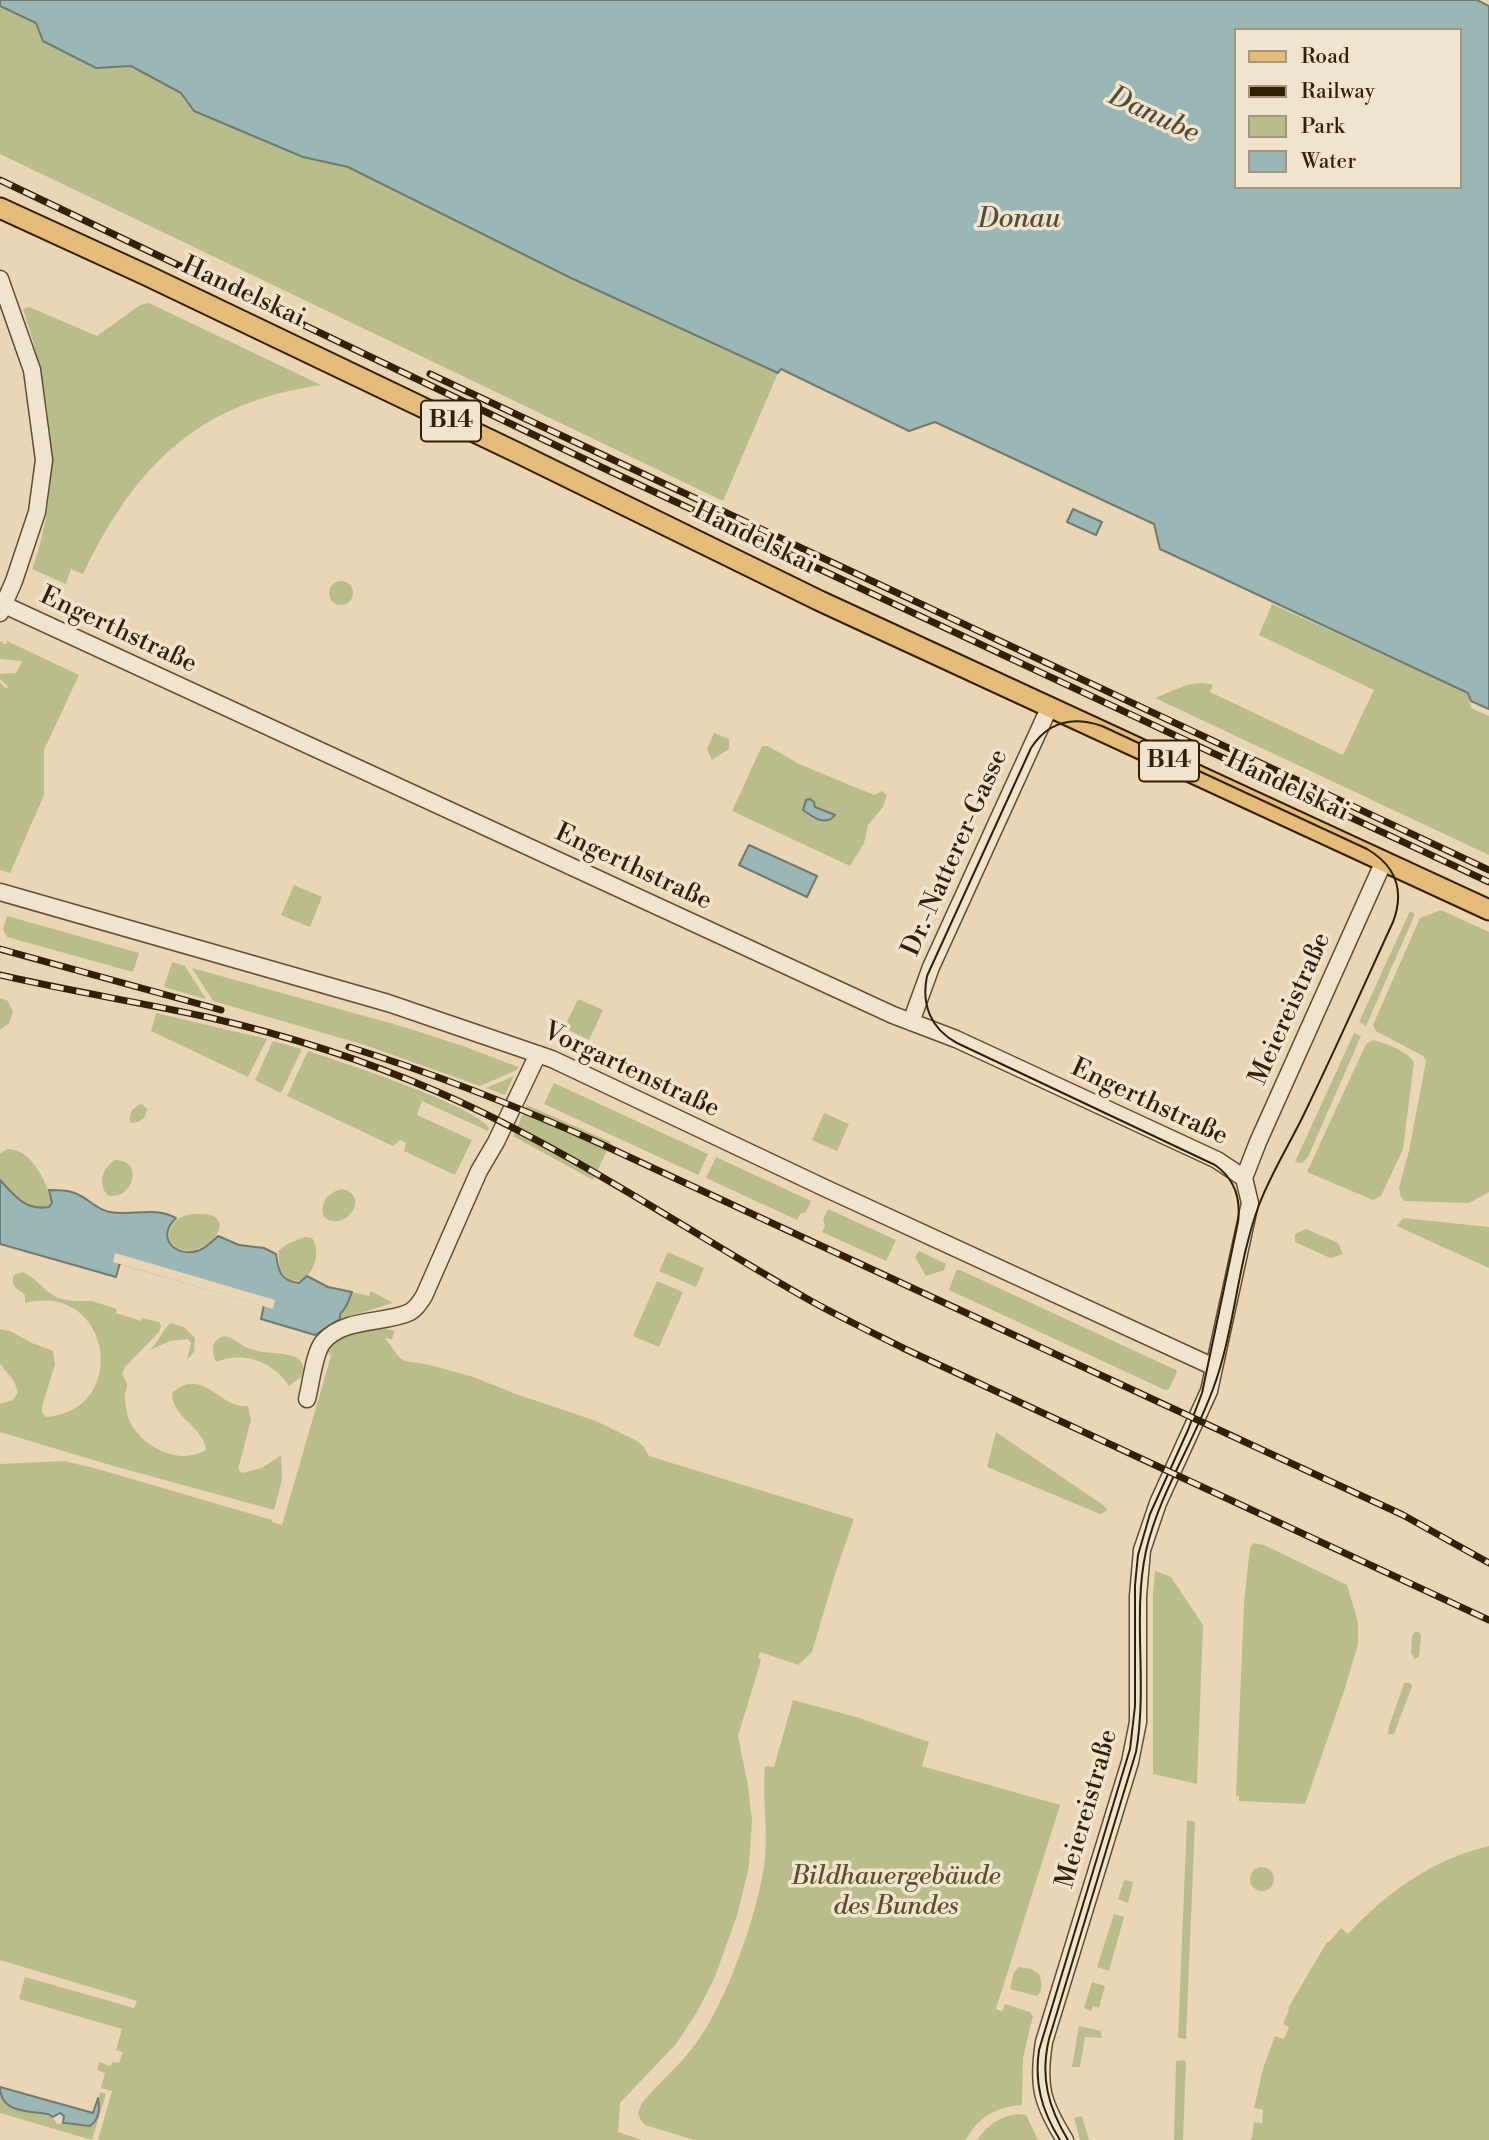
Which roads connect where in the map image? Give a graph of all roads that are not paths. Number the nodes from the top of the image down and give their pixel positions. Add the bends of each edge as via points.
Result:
1 (0, 208) edge
2 (0, 279) edge
3 (1, 607) edge
4 (1050, 706) junction
5 (1384, 861) junction
6 (0, 892) edge
7 (1489, 910) edge
8 (911, 1022) junction
9 (538, 1054) junction
10 (1244, 1178) junction
11 (1214, 1367) junction
12 (307, 1399) dead end
13 (1065, 2140) edge

1 - 4 main road, Handelskai / B14 via 820,601
2 - 3 street via 32,370 44,460 37,512
3 - 8 street, Engerthstraße
4 - 5 main road, Handelskai / B14
4 - 8 street, Dr.-Natterer-Gasse
5 - 7 main road, Handelskai / B14
5 - 10 street, Meiereistraße
6 - 9 street, Vorgartenstraße via 388,1003
8 - 10 street, Engerthstraße via 1217,1160
9 - 11 street, Vorgartenstraße
9 - 12 street via 417,1307 349,1326 327,1339 319,1349
10 - 11 street, Meiereistraße via 1250,1203
11 - 13 street, Meiereistraße via 1209,1391 1158,1503 1142,1550 1135,1741 1044,2042 1041,2088

